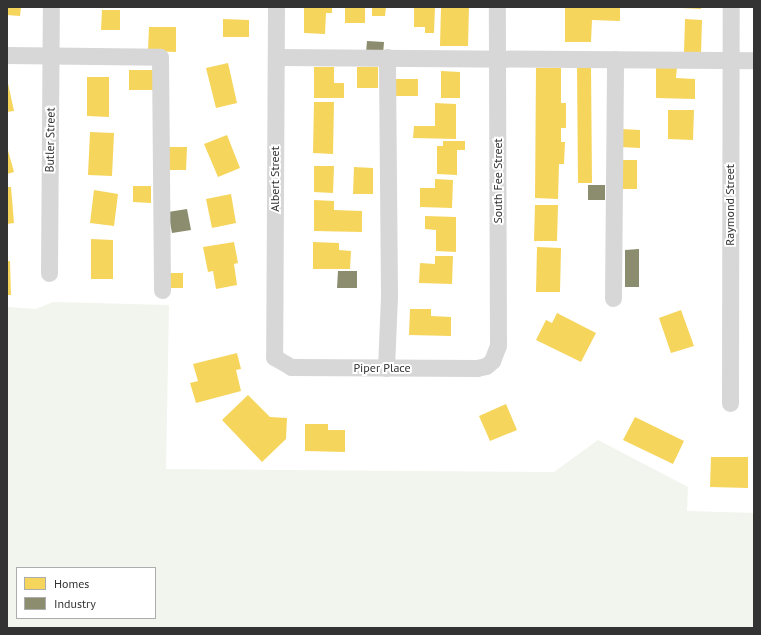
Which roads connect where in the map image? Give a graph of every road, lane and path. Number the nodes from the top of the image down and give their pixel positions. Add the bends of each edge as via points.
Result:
1 (51, 7) edge
2 (276, 7) edge
3 (497, 7) edge
4 (730, 7) edge
5 (7, 55) edge
6 (51, 56) junction
7 (276, 57) junction
8 (387, 57) junction
9 (497, 58) junction
10 (614, 59) junction
11 (730, 60) junction
12 (754, 60) edge
13 (49, 273) dead end
14 (162, 290) dead end
15 (613, 298) dead end
16 (273, 350) joint
17 (496, 355) joint
18 (386, 368) junction
19 (730, 402) dead end

1 - 6 street, Butler Street
2 - 7 street, Albert Street
3 - 9 street, South Fee Street
4 - 11 street, Raymond Street
5 - 6 street
6 - 13 street, Butler Street
6 - 14 street via 160,57
7 - 8 street
7 - 16 street, Albert Street
8 - 9 street
8 - 18 street via 389,295
9 - 10 street
9 - 17 street, South Fee Street
10 - 11 street
10 - 15 street
11 - 12 street
11 - 19 street, Raymond Street
16 - 18 street, Piper Place via 274,357 279,363 290,367
17 - 18 street, Piper Place via 486,366 477,368

